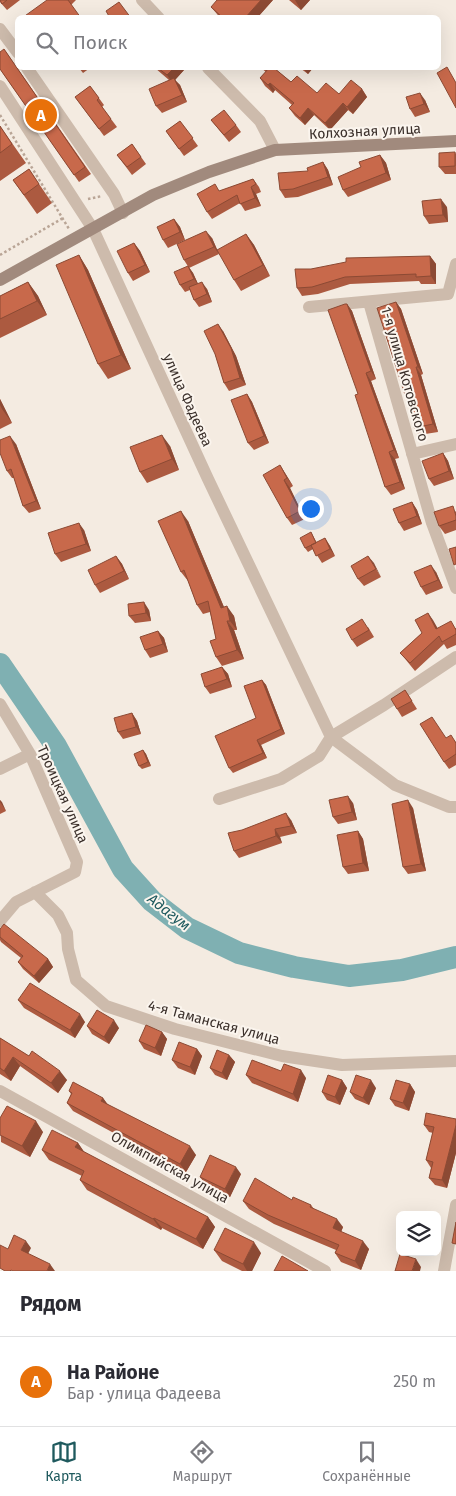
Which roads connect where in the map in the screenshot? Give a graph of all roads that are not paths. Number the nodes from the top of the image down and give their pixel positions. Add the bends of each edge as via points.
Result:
1 (142, 0) edge
2 (156, 15) edge
3 (0, 29) edge
4 (15, 49) edge
5 (28, 70) edge
6 (210, 70) edge
7 (0, 86) edge
8 (456, 142) edge
9 (275, 150) junction
10 (123, 213) junction
11 (93, 229) junction
12 (456, 264) edge
13 (0, 280) edge
14 (369, 302) junction
15 (309, 308) dead end
16 (456, 444) edge
17 (412, 454) junction
18 (456, 588) edge
19 (456, 657) edge
20 (0, 704) edge
21 (331, 736) junction
22 (30, 754) junction
23 (0, 769) edge
24 (220, 799) dead end
25 (456, 807) edge
26 (35, 892) junction
27 (0, 921) edge
28 (456, 1061) edge
29 (0, 1091) edge
30 (456, 1205) edge
31 (325, 1271) edge
32 (444, 1271) edge

1 - 2 street
3 - 4 street
5 - 10 street via 114,194
6 - 9 street via 260,121
7 - 11 street, улица Фадеева
8 - 9 main road, Колхозная улица
9 - 10 main road, Колхозная улица via 153,195
10 - 11 main road, Колхозная улица
11 - 13 main road, Колхозная улица
11 - 21 street, улица Фадеева
12 - 14 street, 1-я улица Котовского via 448,294
14 - 15 street, 1-я улица Котовского
14 - 17 street, 1-я улица Котовского
16 - 17 street, 1-я улица Котовского
17 - 18 street, 1-я улица Котовского via 432,523
19 - 21 street
20 - 22 street, Троицкая улица
21 - 24 street via 319,756 288,774
21 - 25 street, улица Фадеева via 396,785
22 - 23 street
22 - 26 street, Троицкая улица via 77,862 75,872
26 - 27 street, Троицкая улица via 16,902
26 - 28 street, 4-я Таманская улица via 58,915 67,933 76,980 106,1006 175,1029 282,1056 342,1065
29 - 31 street, Олимпийская улица
30 - 32 street

